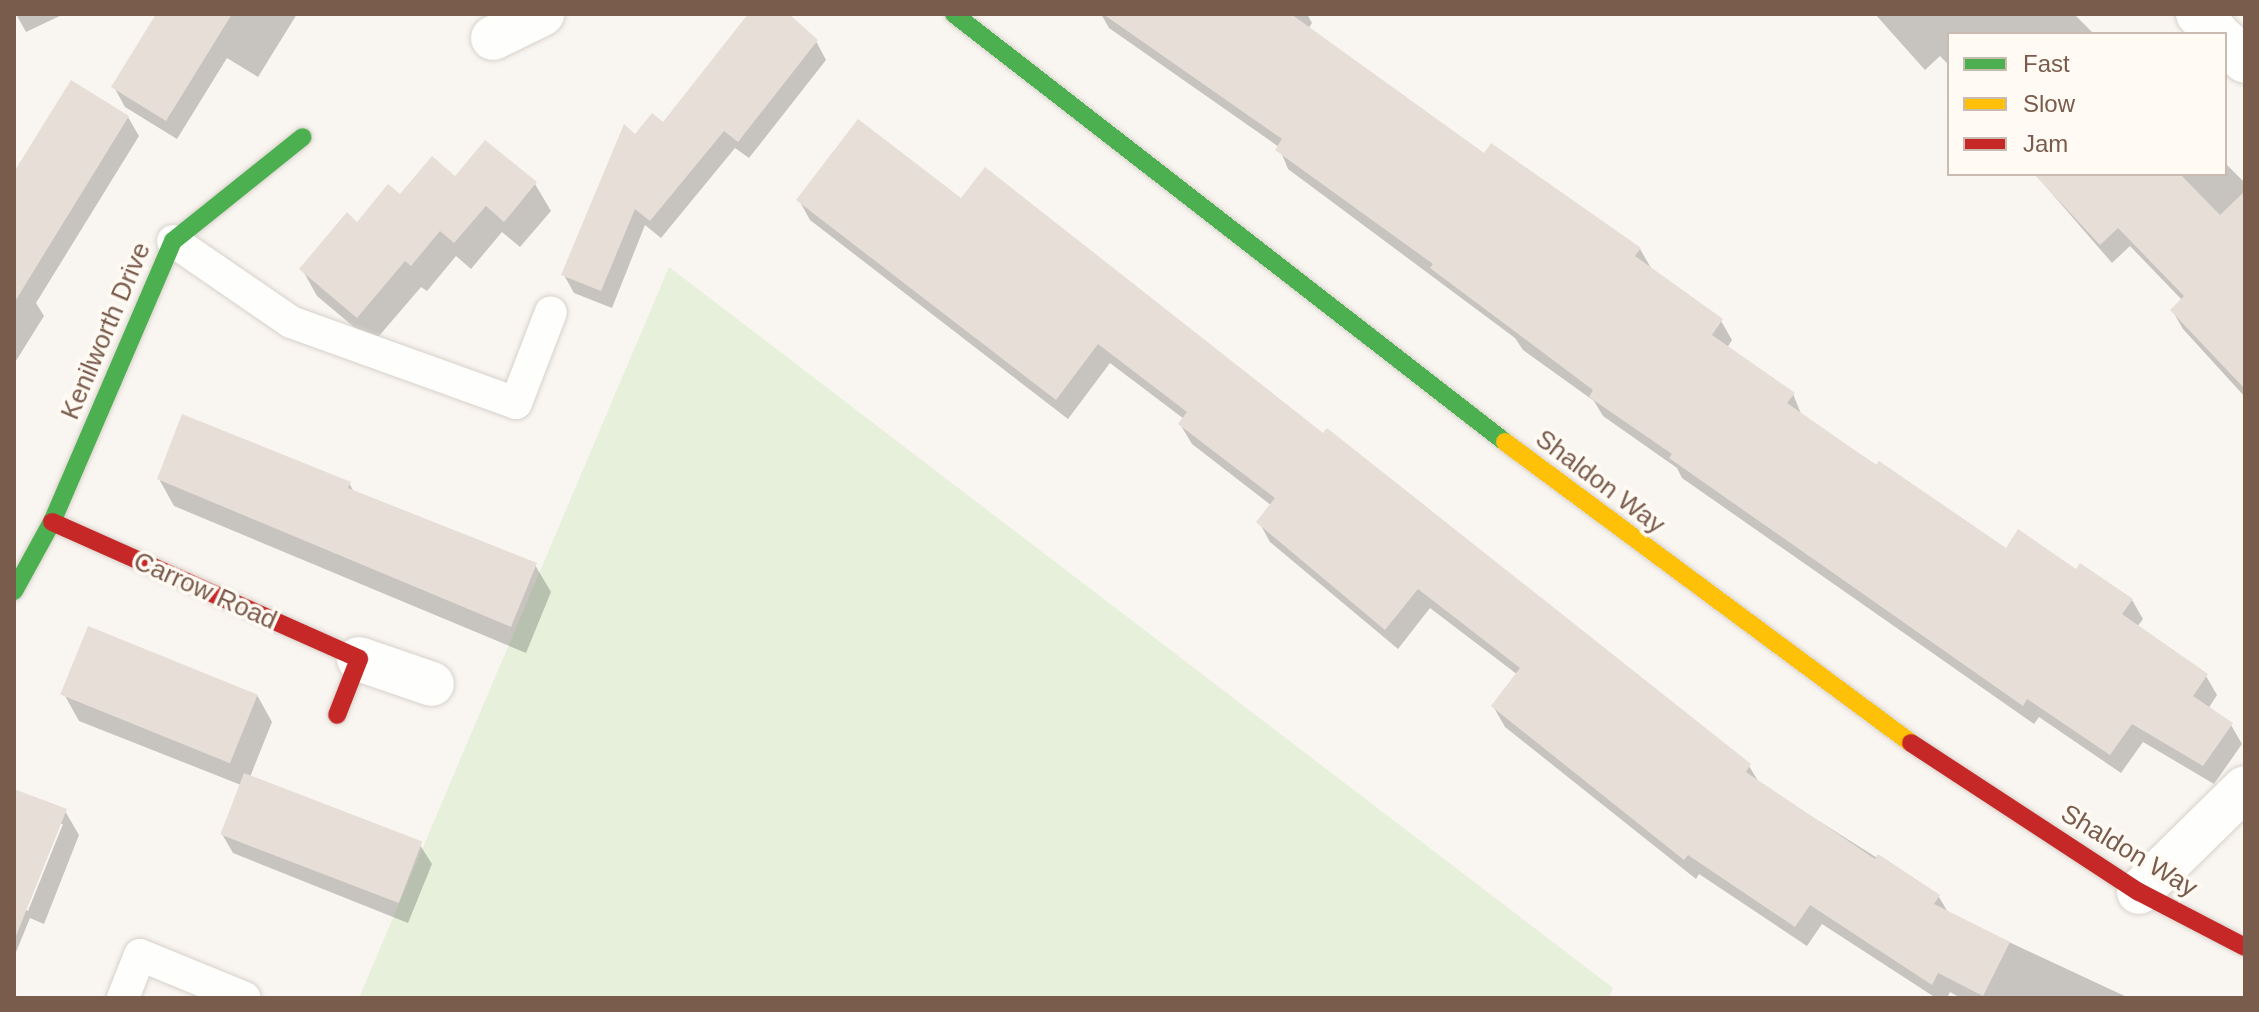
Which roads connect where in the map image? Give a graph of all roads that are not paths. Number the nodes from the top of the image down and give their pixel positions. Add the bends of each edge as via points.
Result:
1 (542, 14) edge
2 (954, 14) edge
3 (2198, 14) edge
4 (2216, 32) edge
5 (493, 38) dead end
6 (2227, 43) edge
7 (2245, 61) edge
8 (303, 137) dead end
9 (173, 241) junction
10 (551, 312) dead end
11 (52, 522) junction
12 (14, 591) edge
13 (359, 659) junction
14 (432, 684) dead end
15 (337, 715) dead end
16 (2245, 788) edge
17 (2139, 892) junction
18 (2245, 947) edge
19 (123, 998) edge
20 (245, 998) edge

1 - 5 street
2 - 17 street, Shaldon Way via 1618,530 1881,723
3 - 4 street
6 - 7 street
8 - 9 street, Kenilworth Drive
9 - 10 lane via 291,322 516,403
9 - 11 street, Kenilworth Drive
11 - 12 street, Kenilworth Drive
11 - 13 street, Carrow Road
13 - 14 street, Carrow Road
13 - 15 street
16 - 17 street
17 - 18 street, Shaldon Way
19 - 20 lane via 140,955

